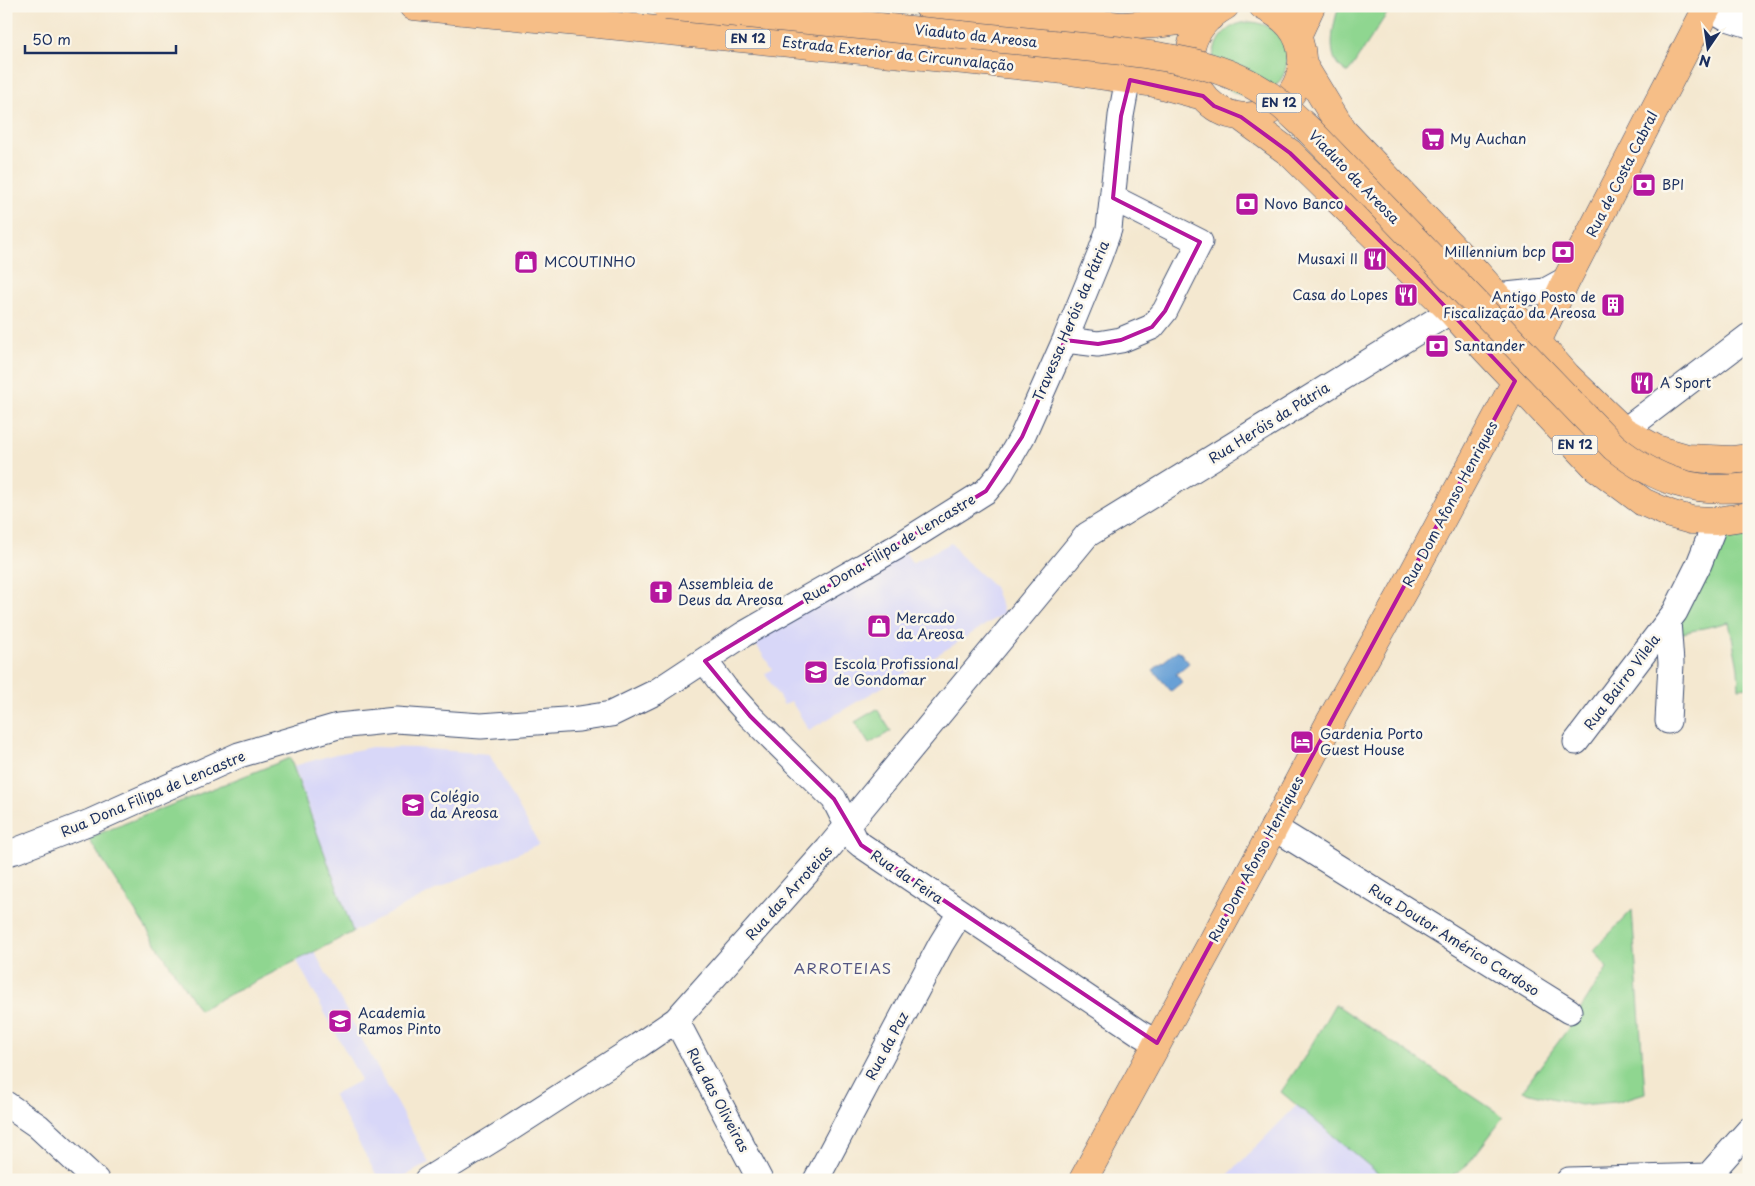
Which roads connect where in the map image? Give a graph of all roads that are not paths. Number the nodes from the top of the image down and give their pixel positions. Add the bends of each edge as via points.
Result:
1 (413, 6) edge
2 (666, 6) edge
3 (928, 6) edge
4 (1263, 6) edge
5 (1311, 6) edge
6 (1708, 6) edge
7 (1218, 11) edge
8 (1749, 25) edge
9 (1297, 36) junction
10 (1303, 65) junction
11 (1130, 80) junction
12 (1203, 96) junction
13 (1241, 117) junction
14 (1113, 198) junction
15 (1567, 279) junction
16 (1496, 296) junction
17 (1451, 311) junction
18 (1749, 336) edge
19 (1065, 340) junction
20 (1536, 342) junction
21 (1567, 376) junction
22 (1515, 381) junction
23 (1537, 404) junction
24 (1624, 431) junction
25 (1749, 458) edge
26 (1749, 487) edge
27 (986, 491) joint
28 (1749, 516) edge
29 (1716, 520) junction
30 (1087, 536) joint
31 (1668, 621) junction
32 (705, 661) junction
33 (1668, 721) dead end
34 (1576, 742) dead end
35 (847, 826) junction
36 (1273, 827) junction
37 (6, 853) edge
38 (960, 913) junction
39 (1569, 1011) dead end
40 (676, 1020) junction
41 (1157, 1043) junction
42 (6, 1104) edge
43 (1749, 1130) edge
44 (1713, 1178) edge
45 (96, 1180) edge
46 (427, 1180) edge
47 (760, 1180) edge
48 (816, 1180) edge
49 (1083, 1180) edge
50 (1569, 1180) edge

1 - 11 main road, Estrada Exterior da Circunvalação / EN 12 via 1055,69
2 - 26 main road, Viaduto da Areosa / EN 12, bridge via 1114,50 1184,60 1236,77 1269,95 1310,131 1614,447 1653,474 1682,485 1723,489
3 - 7 main road, EN 12 via 1121,26 1155,24
4 - 9 main road, EN 12 via 1288,22
5 - 9 main road
6 - 8 street via 1727,18
6 - 15 main road, Rua de Costa Cabral
7 - 12 main road, EN 12 via 1198,30 1191,46 1189,64
9 - 10 main road, EN 12
10 - 13 main road, EN 12 via 1289,97 1275,109
10 - 16 main road, EN 12 via 1343,131
11 - 12 main road, Estrada Exterior da Circunvalação / EN 12 via 1170,86
11 - 14 street, Travessa Heróis da Pátria via 1121,116
12 - 13 main road, EN 12 via 1214,106
13 - 17 main road, EN 12 via 1290,153
14 - 19 street, Travessa Heróis da Pátria via 1109,229
14 - 19 street via 1200,242 1165,312 1152,327 1121,340 1098,344
15 - 16 street, Rua Heróis da Pátria via 1544,291
15 - 20 main road, Rua de Costa Cabral
16 - 17 street, Rua Heróis da Pátria
16 - 20 main road, EN 12
17 - 22 main road, EN 12
17 - 30 street, Rua Heróis da Pátria
18 - 24 street
19 - 27 street, Travessa Heróis da Pátria via 1022,437
20 - 21 main road, EN 12
20 - 22 main road, Rua Dom Afonso Henriques
21 - 23 main road via 1554,375 1543,380 1536,391
21 - 24 main road, EN 12
22 - 23 main road, EN 12
22 - 36 main road, Rua Dom Afonso Henriques
23 - 29 main road, EN 12 via 1596,467 1643,502 1691,520
24 - 25 main road, EN 12 via 1656,449 1687,458
27 - 32 street, Rua Dona Filipa de Lencastre via 896,548 744,634
28 - 29 main road, EN 12
29 - 31 street, Rua Bairro Vilela via 1699,564
30 - 35 street, Rua das Arroteias
31 - 33 street, Rua Bairro Vilela via 1671,663
31 - 34 street, Rua Bairro Vilela
32 - 35 street, Rua da Feira via 750,716 834,799
32 - 37 street, Rua Dona Filipa de Lencastre via 656,692 612,714 481,726 396,720 338,726 240,755 90,822
35 - 38 street, Rua da Feira via 861,845
35 - 40 street, Rua das Arroteias
36 - 39 street, Rua Doutor Américo Cardoso
36 - 41 main road, Rua Dom Afonso Henriques
38 - 41 street, Rua da Feira
38 - 48 street, Rua da Paz
40 - 46 street, Rua das Arroteias
40 - 47 street, Rua das Oliveiras
41 - 49 main road, Rua Dom Afonso Henriques
42 - 45 street via 38,1126
43 - 44 street
44 - 50 street

